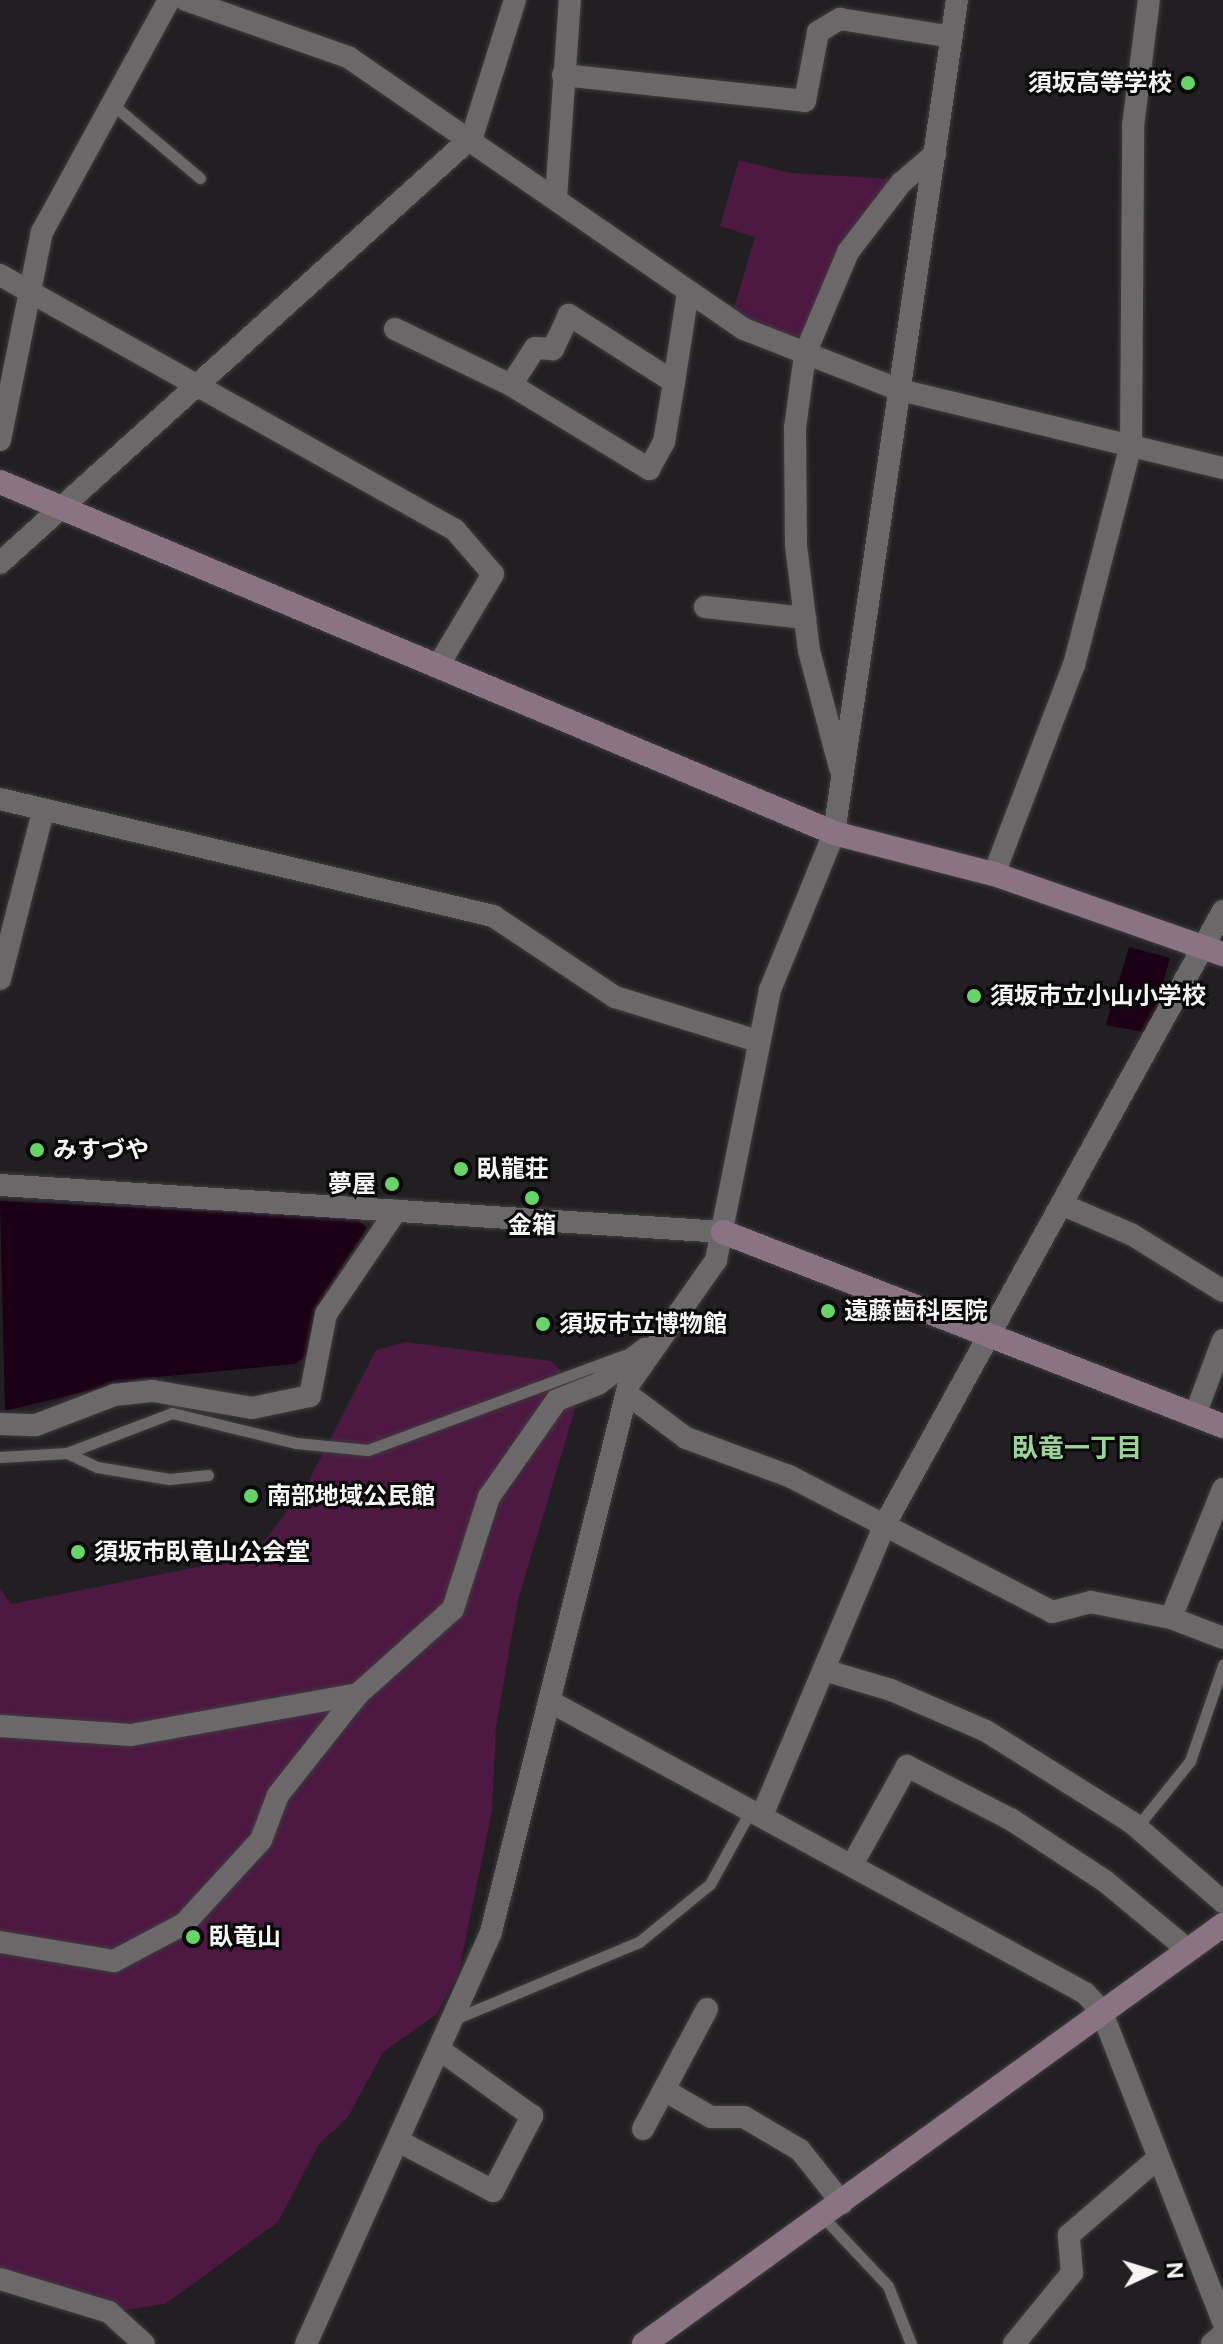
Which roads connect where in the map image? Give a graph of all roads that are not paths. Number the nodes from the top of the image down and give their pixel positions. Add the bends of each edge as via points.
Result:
1 (169, 0) edge
2 (186, 0) edge
3 (515, 0) edge
4 (570, 0) edge
5 (957, 0) edge
6 (1149, 0) edge
7 (235, 8) edge
8 (952, 37) junction
9 (563, 75) junction
10 (112, 104) junction
11 (472, 137) junction
12 (935, 154) junction
13 (200, 178) dead end
14 (556, 198) junction
15 (0, 275) edge
16 (27, 288) junction
17 (688, 293) junction
18 (395, 329) dead end
19 (805, 354) junction
20 (674, 382) junction
21 (511, 385) junction
22 (198, 388) junction
23 (900, 390) junction
24 (0, 440) edge
25 (1131, 445) junction
26 (1223, 468) edge
27 (0, 482) edge
28 (66, 508) junction
29 (0, 563) edge
30 (705, 607) dead end
31 (805, 618) junction
32 (438, 666) junction
33 (843, 776) junction
34 (0, 799) edge
35 (43, 812) junction
36 (834, 833) junction
37 (994, 874) junction
38 (1223, 911) edge
39 (1214, 950) edge
40 (0, 979) edge
41 (757, 1041) junction
42 (0, 1185) edge
43 (1063, 1205) junction
44 (396, 1211) junction
45 (723, 1232) junction
46 (1223, 1291) edge
47 (991, 1337) junction
48 (1223, 1340) edge
49 (654, 1343) junction
50 (627, 1394) junction
51 (1195, 1415) junction
52 (0, 1424) edge
53 (1223, 1426) edge
54 (67, 1453) junction
55 (0, 1457) edge
56 (208, 1475) dead end
57 (1223, 1489) edge
58 (885, 1524) junction
59 (1171, 1618) junction
60 (1223, 1638) edge
61 (1223, 1665) edge
62 (824, 1670) junction
63 (358, 1694) junction
64 (549, 1701) junction
65 (0, 1726) edge
66 (757, 1810) junction
67 (1137, 1827) junction
68 (852, 1865) junction
69 (1223, 1902) edge
70 (1220, 1931) edge
71 (0, 1942) edge
72 (1188, 1950) junction
73 (707, 2009) dead end
74 (1101, 2010) junction
75 (457, 2018) junction
76 (443, 2052) junction
77 (664, 2090) junction
78 (643, 2129) dead end
79 (402, 2143) junction
80 (1157, 2159) junction
81 (833, 2210) junction
82 (0, 2279) edge
83 (1223, 2322) edge
84 (1223, 2334) edge
85 (144, 2344) edge
86 (306, 2344) edge
87 (644, 2344) edge
88 (911, 2344) edge
89 (1014, 2344) edge
90 (1212, 2344) edge

1 - 10 street
2 - 7 street
3 - 11 street
4 - 9 street
5 - 8 street
6 - 25 street via 1133,126
7 - 11 street via 348,57
8 - 9 street via 840,19 818,32 805,101
8 - 12 street
9 - 14 street
10 - 13 lane
10 - 16 street via 42,232
11 - 14 street
11 - 22 street
12 - 19 street via 901,183 848,252
12 - 23 street
14 - 17 street
15 - 16 street
16 - 22 street
16 - 24 street
17 - 19 street
17 - 20 street
18 - 21 street
19 - 23 street
19 - 31 street via 795,442
20 - 21 street via 569,315 553,349 535,348
20 - 21 street via 664,442 649,469
22 - 28 street
22 - 32 street via 455,530 493,574
23 - 25 street
23 - 33 street
25 - 26 street
25 - 37 street via 1074,665
27 - 28 street
28 - 29 street
28 - 32 street
30 - 31 street
31 - 33 street
32 - 36 street
33 - 36 street
34 - 35 street
35 - 40 street
35 - 41 street via 493,916 615,997
36 - 37 street
36 - 41 street via 770,990
37 - 39 street
38 - 39 street
39 - 43 street
41 - 45 street
42 - 44 street
43 - 46 street via 1131,1234
43 - 47 street
44 - 45 street
44 - 52 street via 326,1314 310,1396 252,1408 153,1391 114,1395 36,1425
45 - 47 street
45 - 49 street via 716,1260
47 - 51 street
47 - 58 street
48 - 51 street
49 - 50 street
49 - 54 lane via 368,1450 296,1443 172,1413
49 - 63 street via 598,1384 557,1400 489,1497 453,1609
50 - 58 street via 686,1438 789,1476
50 - 64 street
51 - 53 street
54 - 55 lane
54 - 56 lane via 97,1467 169,1479
57 - 59 street
58 - 59 street via 1052,1612 1091,1602
58 - 62 street
59 - 60 street
61 - 67 lane via 1190,1761
62 - 66 street
62 - 67 street via 986,1731
63 - 65 street via 131,1735
63 - 71 street via 278,1795 261,1840 231,1879 158,1943 114,1961
64 - 66 street
64 - 75 street via 491,1932
66 - 68 street
66 - 75 lane via 710,1884 639,1942
67 - 69 street
68 - 72 street via 907,1766 1025,1828 1105,1881
68 - 74 street via 1085,1993
70 - 72 street
72 - 74 street
73 - 77 street
74 - 80 street
74 - 81 street
75 - 76 street
76 - 79 street
76 - 79 street via 532,2116 493,2191
77 - 78 street
77 - 81 street via 711,2117 744,2117 800,2150
79 - 86 street
80 - 83 street
80 - 89 street via 1069,2235 1072,2273
81 - 87 street
81 - 88 lane via 888,2286
82 - 85 street via 109,2312
84 - 90 street

